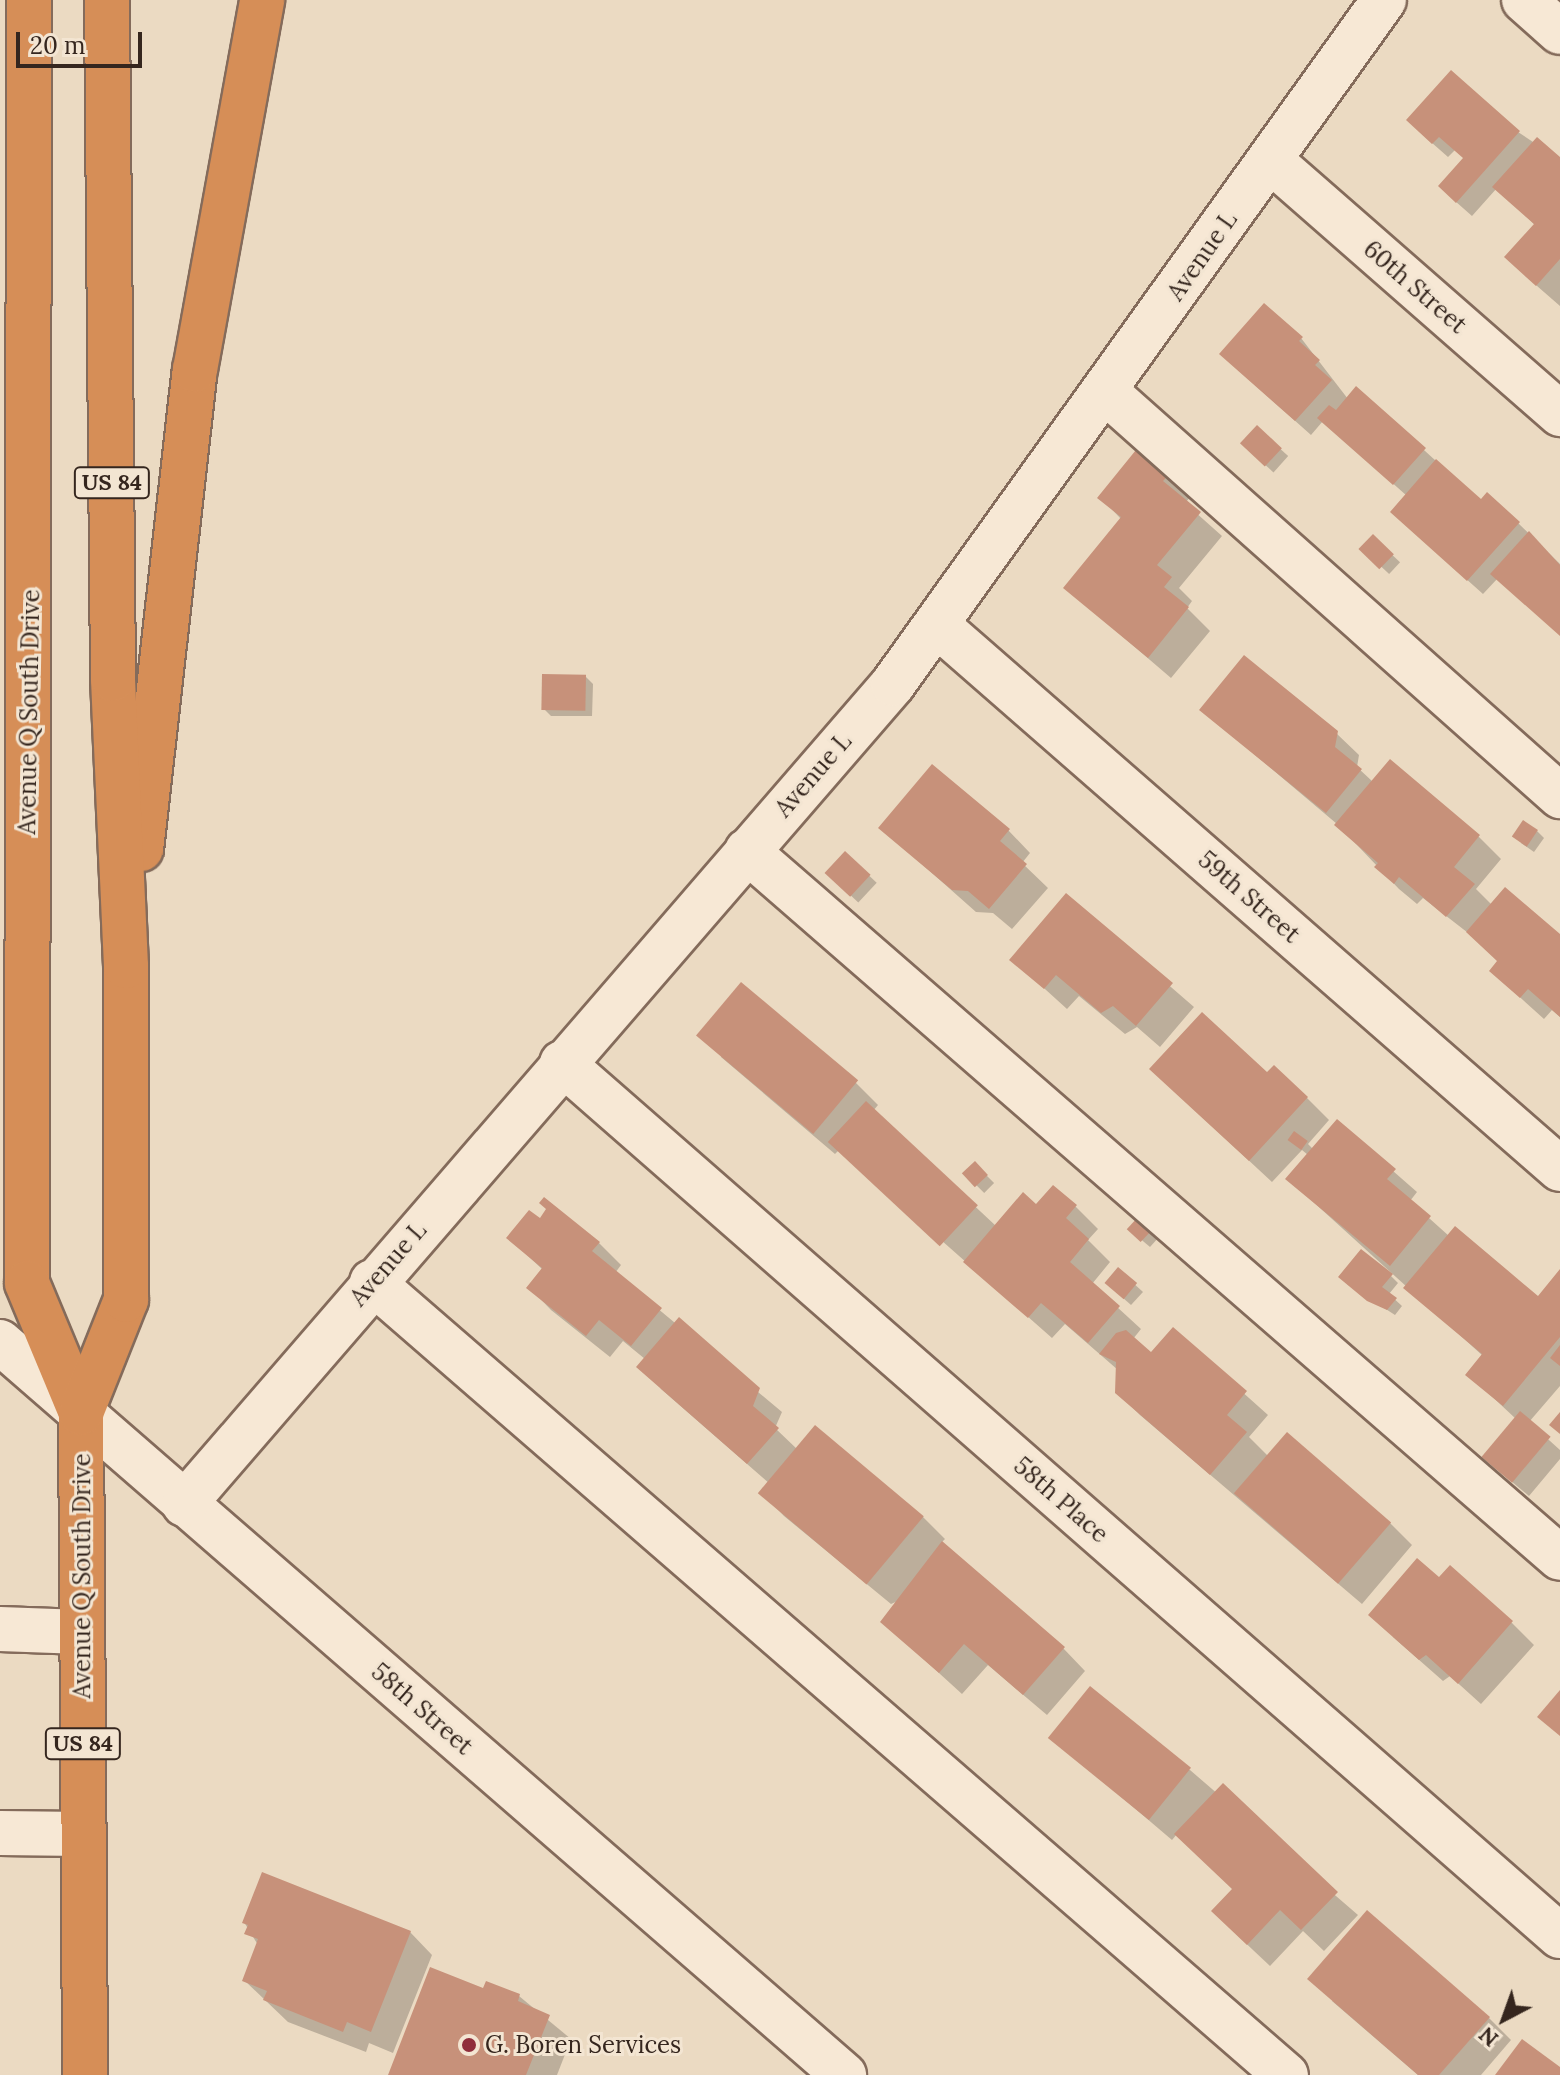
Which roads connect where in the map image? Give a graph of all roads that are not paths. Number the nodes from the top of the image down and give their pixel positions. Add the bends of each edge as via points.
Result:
1 (29, 0) edge
2 (107, 0) edge
3 (262, 0) edge
4 (1384, 0) edge
5 (1524, 0) edge
6 (1560, 32) edge
7 (1270, 160) junction
8 (1106, 392) junction
9 (1560, 414) edge
10 (937, 625) junction
11 (0, 720) edge
12 (1560, 796) edge
13 (747, 851) junction
14 (126, 966) junction
15 (562, 1063) junction
16 (25, 1127) junction
17 (1560, 1169) edge
18 (372, 1282) junction
19 (0, 1342) edge
20 (81, 1413) junction
21 (184, 1504) junction
22 (1560, 1558) edge
23 (0, 1629) edge
24 (82, 1632) junction
25 (0, 1833) edge
26 (83, 1834) junction
27 (1560, 1936) edge
28 (85, 2075) edge
29 (844, 2075) edge
30 (1286, 2075) edge

1 - 16 highway, Avenue Q South Drive / US 84
2 - 14 highway, Avenue Q South Drive / US 84 via 113,679
3 - 14 highway via 195,370
4 - 7 street, Avenue L
5 - 6 street
7 - 8 street, Avenue L
7 - 9 street, 60th Street
8 - 10 street, Avenue L
8 - 12 street
10 - 13 street, Avenue L
10 - 17 street, 59th Street
11 - 16 highway
13 - 15 street, Avenue L
13 - 22 street
14 - 20 highway, Avenue Q South Drive / US 84 via 126,1300
15 - 18 street, Avenue L
15 - 27 street, 58th Place
16 - 20 highway, Avenue Q South Drive / US 84 via 27,1283
18 - 21 street, Avenue L
18 - 30 street
19 - 20 street, 58th Street
20 - 21 street, 58th Street
20 - 24 highway, Avenue Q South Drive / US 84
21 - 29 street, 58th Street
23 - 24 street
24 - 26 highway, Avenue Q South Drive / US 84
25 - 26 street
26 - 28 highway, Avenue Q South Drive / US 84

